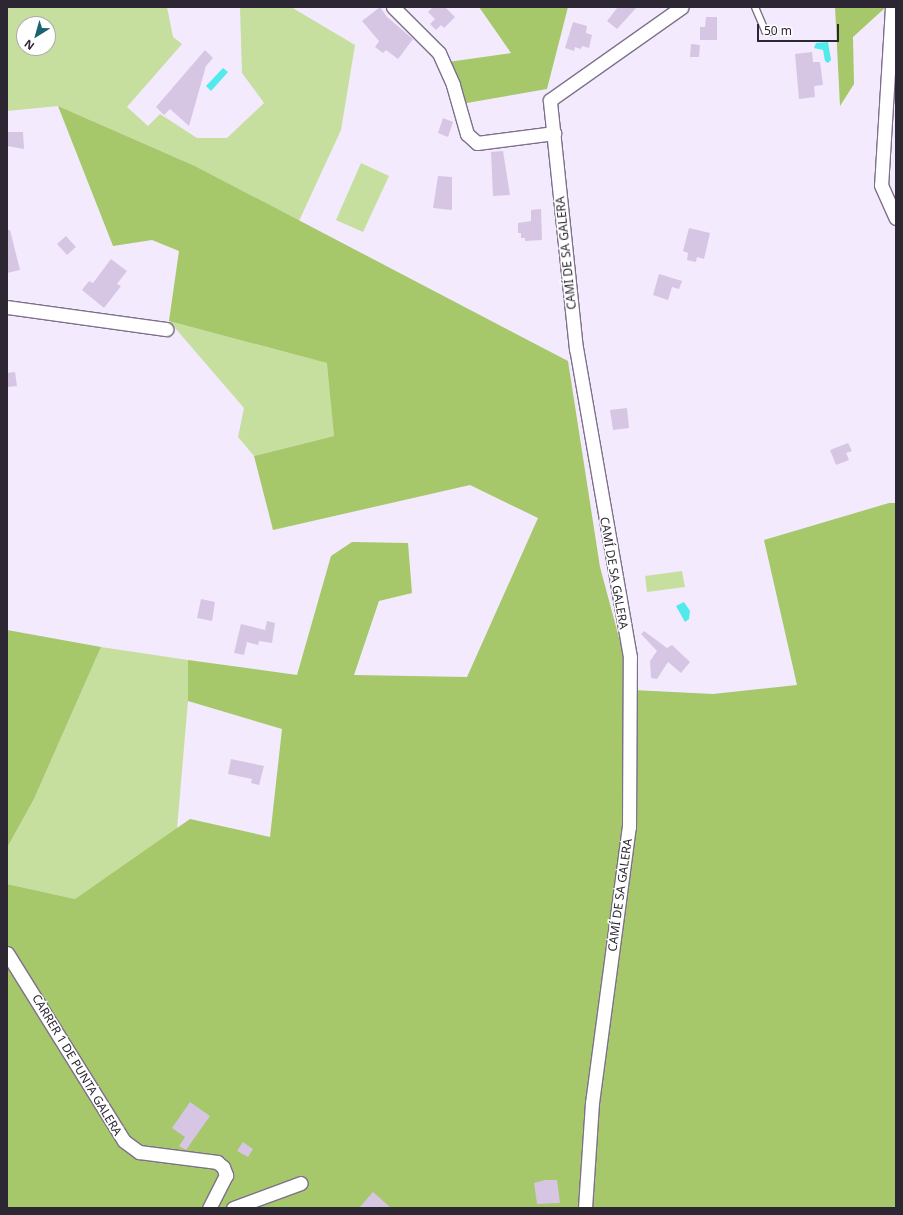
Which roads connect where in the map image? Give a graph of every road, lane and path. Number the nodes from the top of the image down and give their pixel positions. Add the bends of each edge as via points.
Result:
1 (393, 7) edge
2 (755, 7) edge
3 (892, 7) edge
4 (676, 8) edge
5 (771, 32) dead end
6 (554, 133) junction
7 (896, 218) edge
8 (7, 307) edge
9 (166, 329) dead end
10 (7, 952) edge
11 (301, 1183) dead end
12 (210, 1207) edge
13 (233, 1208) edge
14 (585, 1208) edge

1 - 6 street via 439,53 467,134 477,143
2 - 5 lane via 765,31
3 - 7 street via 881,185
4 - 6 street, CAMÍ DE SA GALERA via 550,100
6 - 14 street, CAMÍ DE SA GALERA via 576,349 630,658 629,827 592,1103
8 - 9 street
10 - 12 street, CARRER 1 DE PUNTA GALERA via 124,1141 139,1152 217,1162 223,1166 226,1175
11 - 13 street

